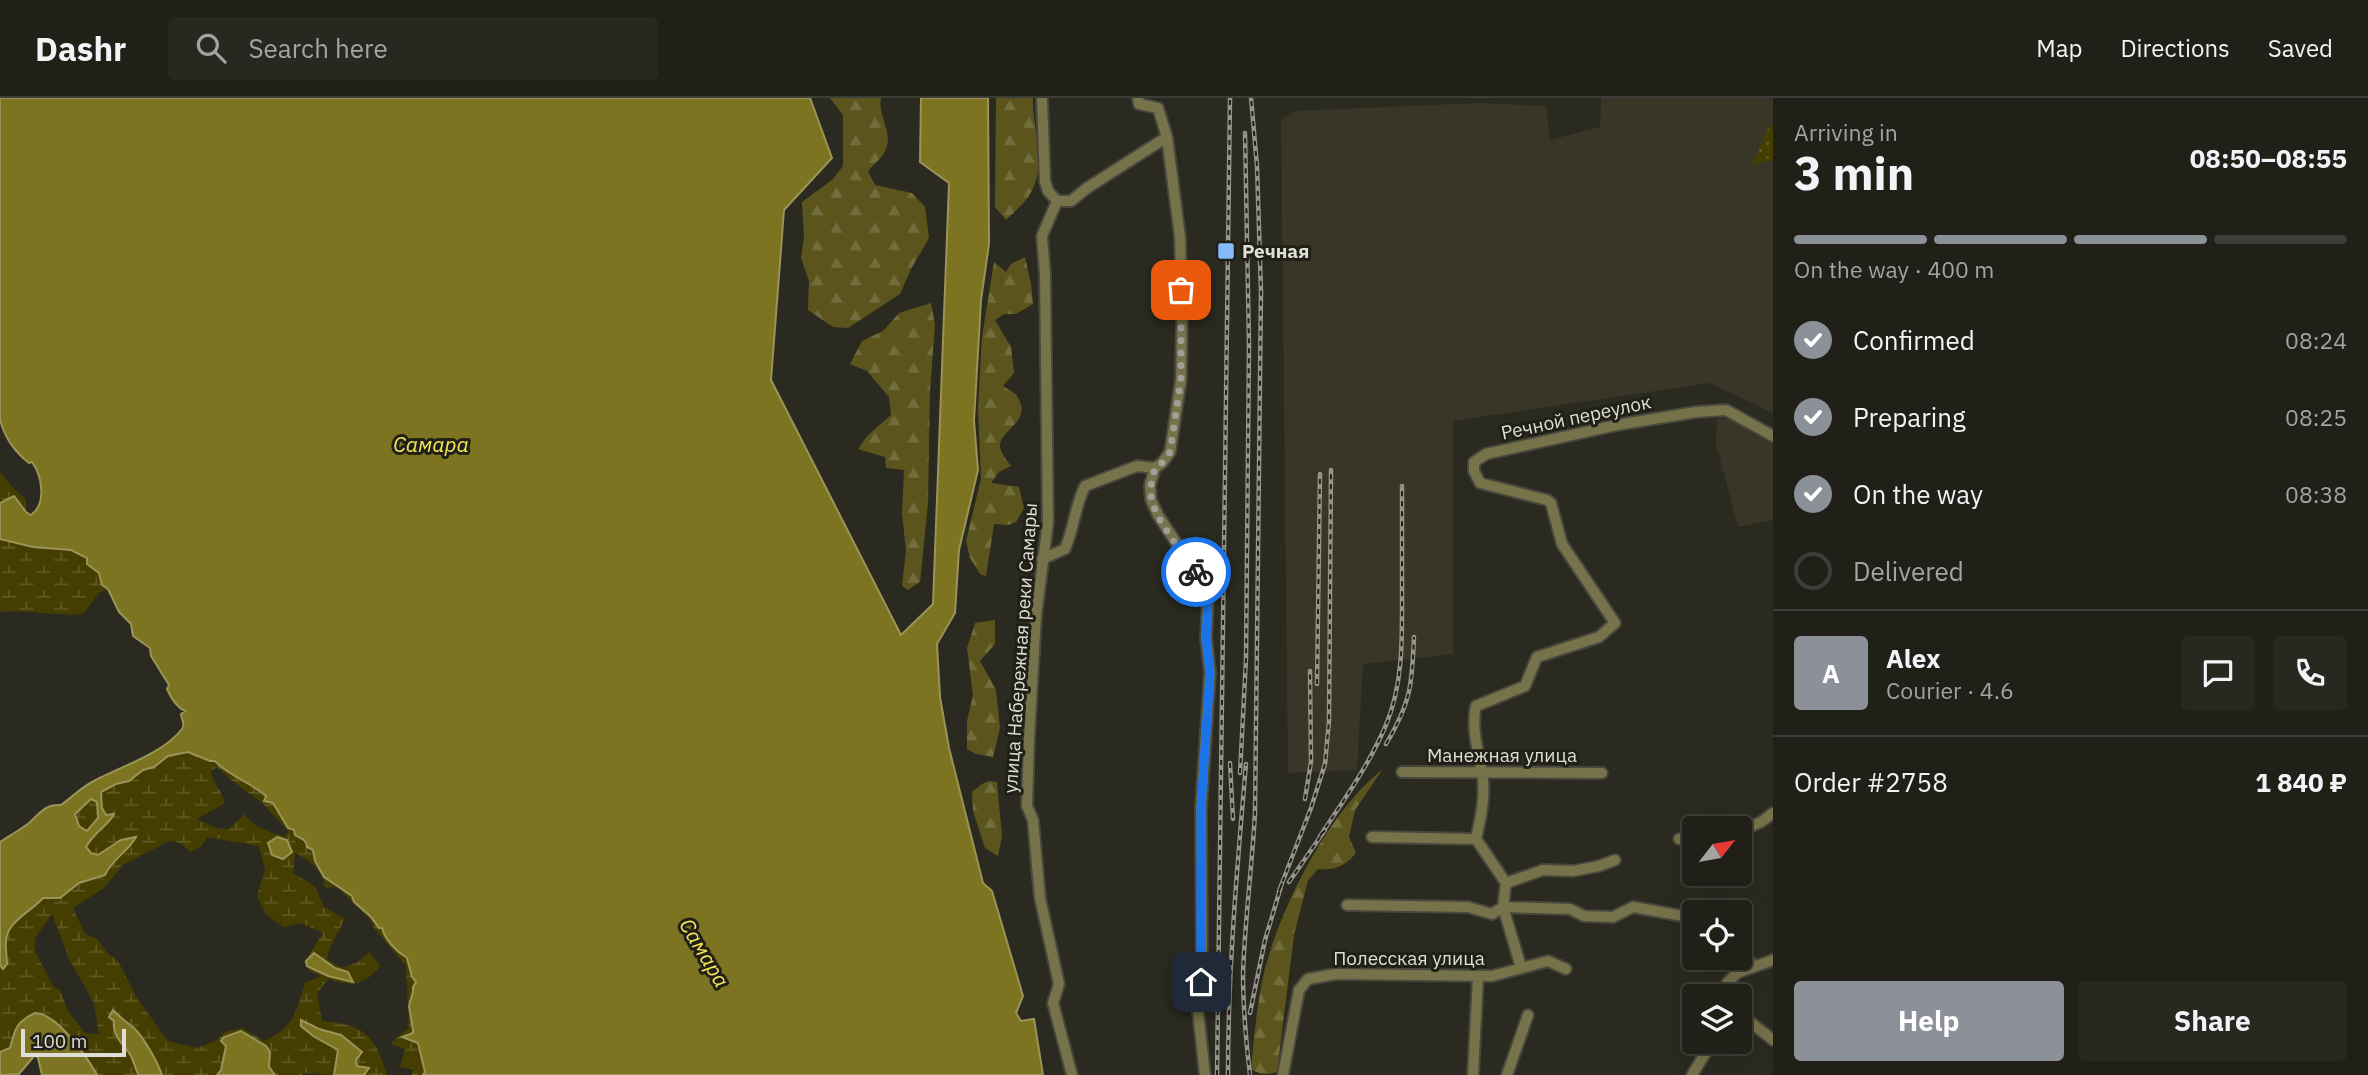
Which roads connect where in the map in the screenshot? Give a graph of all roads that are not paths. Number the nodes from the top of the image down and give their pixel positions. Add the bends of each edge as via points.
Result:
1 (1042, 98) edge
2 (1138, 98) edge
3 (1167, 137) junction
4 (1057, 201) junction
5 (1773, 436) edge
6 (1155, 468) junction
7 (1042, 559) junction
8 (1402, 772) dead end
9 (1482, 773) junction
10 (1602, 773) dead end
11 (1773, 813) edge
12 (1752, 826) edge
13 (1372, 837) dead end
14 (1476, 839) junction
15 (1615, 860) dead end
16 (1506, 883) junction
17 (1347, 905) dead end
18 (1503, 907) junction
19 (1682, 916) edge
20 (1773, 960) edge
21 (1754, 966) joint
22 (1521, 967) junction
23 (1566, 969) dead end
24 (1478, 976) junction
25 (1727, 984) edge
26 (1528, 1015) dead end
27 (1752, 1023) edge
28 (1773, 1040) edge
29 (1705, 1054) edge
30 (1072, 1075) edge
31 (1205, 1075) edge
32 (1283, 1075) edge
33 (1473, 1075) edge
34 (1507, 1075) edge
35 (1692, 1075) edge

1 - 4 street via 1045,181
2 - 3 street via 1139,104 1158,108
3 - 4 street via 1071,201
3 - 6 street via 1180,237 1181,379 1170,452
4 - 7 street, улица Набережная реки Самары via 1042,236 1048,522
5 - 9 street, Речной переулок via 1726,410 1696,412 1486,454 1474,462 1480,483 1551,503 1562,544 1615,623 1599,637 1537,657 1525,686 1476,706
6 - 7 street via 1137,466 1085,486 1065,549
6 - 31 street via 1150,485 1154,507 1208,599 1210,673 1201,808 1198,1003
7 - 30 street, улица Набережная реки Самары via 1027,806 1059,984 1053,1003
8 - 9 street, Манежная улица
9 - 10 street, Манежная улица
9 - 14 street, Речной переулок via 1483,810
11 - 12 street
13 - 14 street
14 - 16 street
15 - 16 street via 1573,871 1543,870
16 - 18 street
17 - 18 street via 1468,907 1492,914
18 - 19 street via 1570,909 1584,916 1613,917 1633,907
18 - 22 street
20 - 21 street
21 - 25 street via 1737,973
22 - 23 street, Полесская улица via 1548,961
22 - 24 street, Полесская улица
24 - 32 street, Полесская улица via 1336,974 1308,979 1299,990
24 - 33 street
26 - 34 street
27 - 28 street
29 - 35 street

